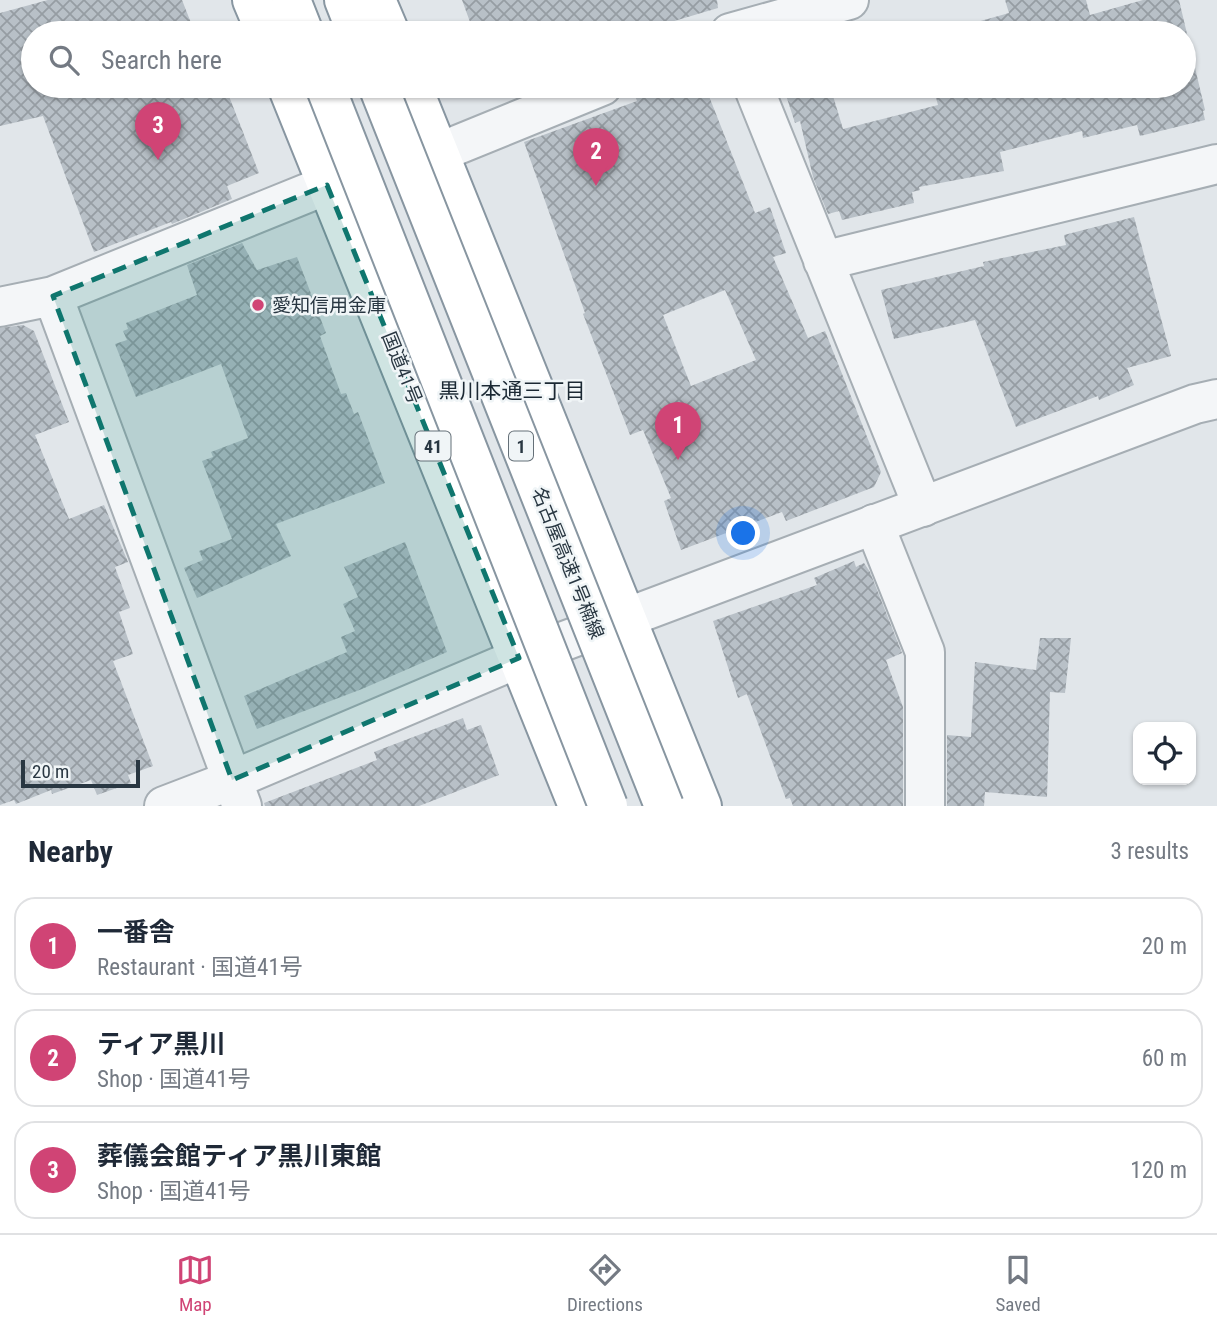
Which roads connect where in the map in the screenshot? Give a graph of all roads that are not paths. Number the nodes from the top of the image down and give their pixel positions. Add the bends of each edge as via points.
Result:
1 (252, 0) edge
2 (291, 0) edge
3 (344, 0) edge
4 (376, 0) edge
5 (849, 0) edge
6 (260, 21) edge
7 (299, 21) edge
8 (352, 21) edge
9 (385, 21) edge
10 (774, 21) edge
11 (292, 98) edge
12 (330, 98) edge
13 (383, 98) edge
14 (417, 98) edge
15 (573, 98) edge
16 (758, 98) edge
17 (440, 152) junction
18 (1217, 164) edge
19 (327, 185) junction
20 (823, 261) junction
21 (52, 296) junction
22 (0, 307) edge
23 (1217, 399) edge
24 (923, 507) junction
25 (874, 524) junction
26 (627, 617) junction
27 (519, 658) junction
28 (237, 793) edge
29 (164, 806) edge
30 (578, 806) edge
31 (608, 806) edge
32 (664, 806) edge
33 (702, 806) edge
34 (925, 806) edge

1 - 6 highway
2 - 7 highway
3 - 8 highway
4 - 9 highway
5 - 10 street
11 - 19 highway, 国道41号 / 41
12 - 31 highway, bridge
13 - 32 highway, 名古屋高速1号楠線 / 1, bridge
14 - 17 highway
15 - 17 street
16 - 20 street
17 - 26 highway
18 - 20 street
19 - 21 street
19 - 27 highway, 国道41号 / 41
20 - 24 street
21 - 22 street
21 - 28 street
23 - 24 street
24 - 25 street
25 - 26 street
25 - 34 street via 925,652
26 - 27 street
26 - 33 highway
27 - 28 street
27 - 30 highway, 国道41号 / 41
28 - 29 street

